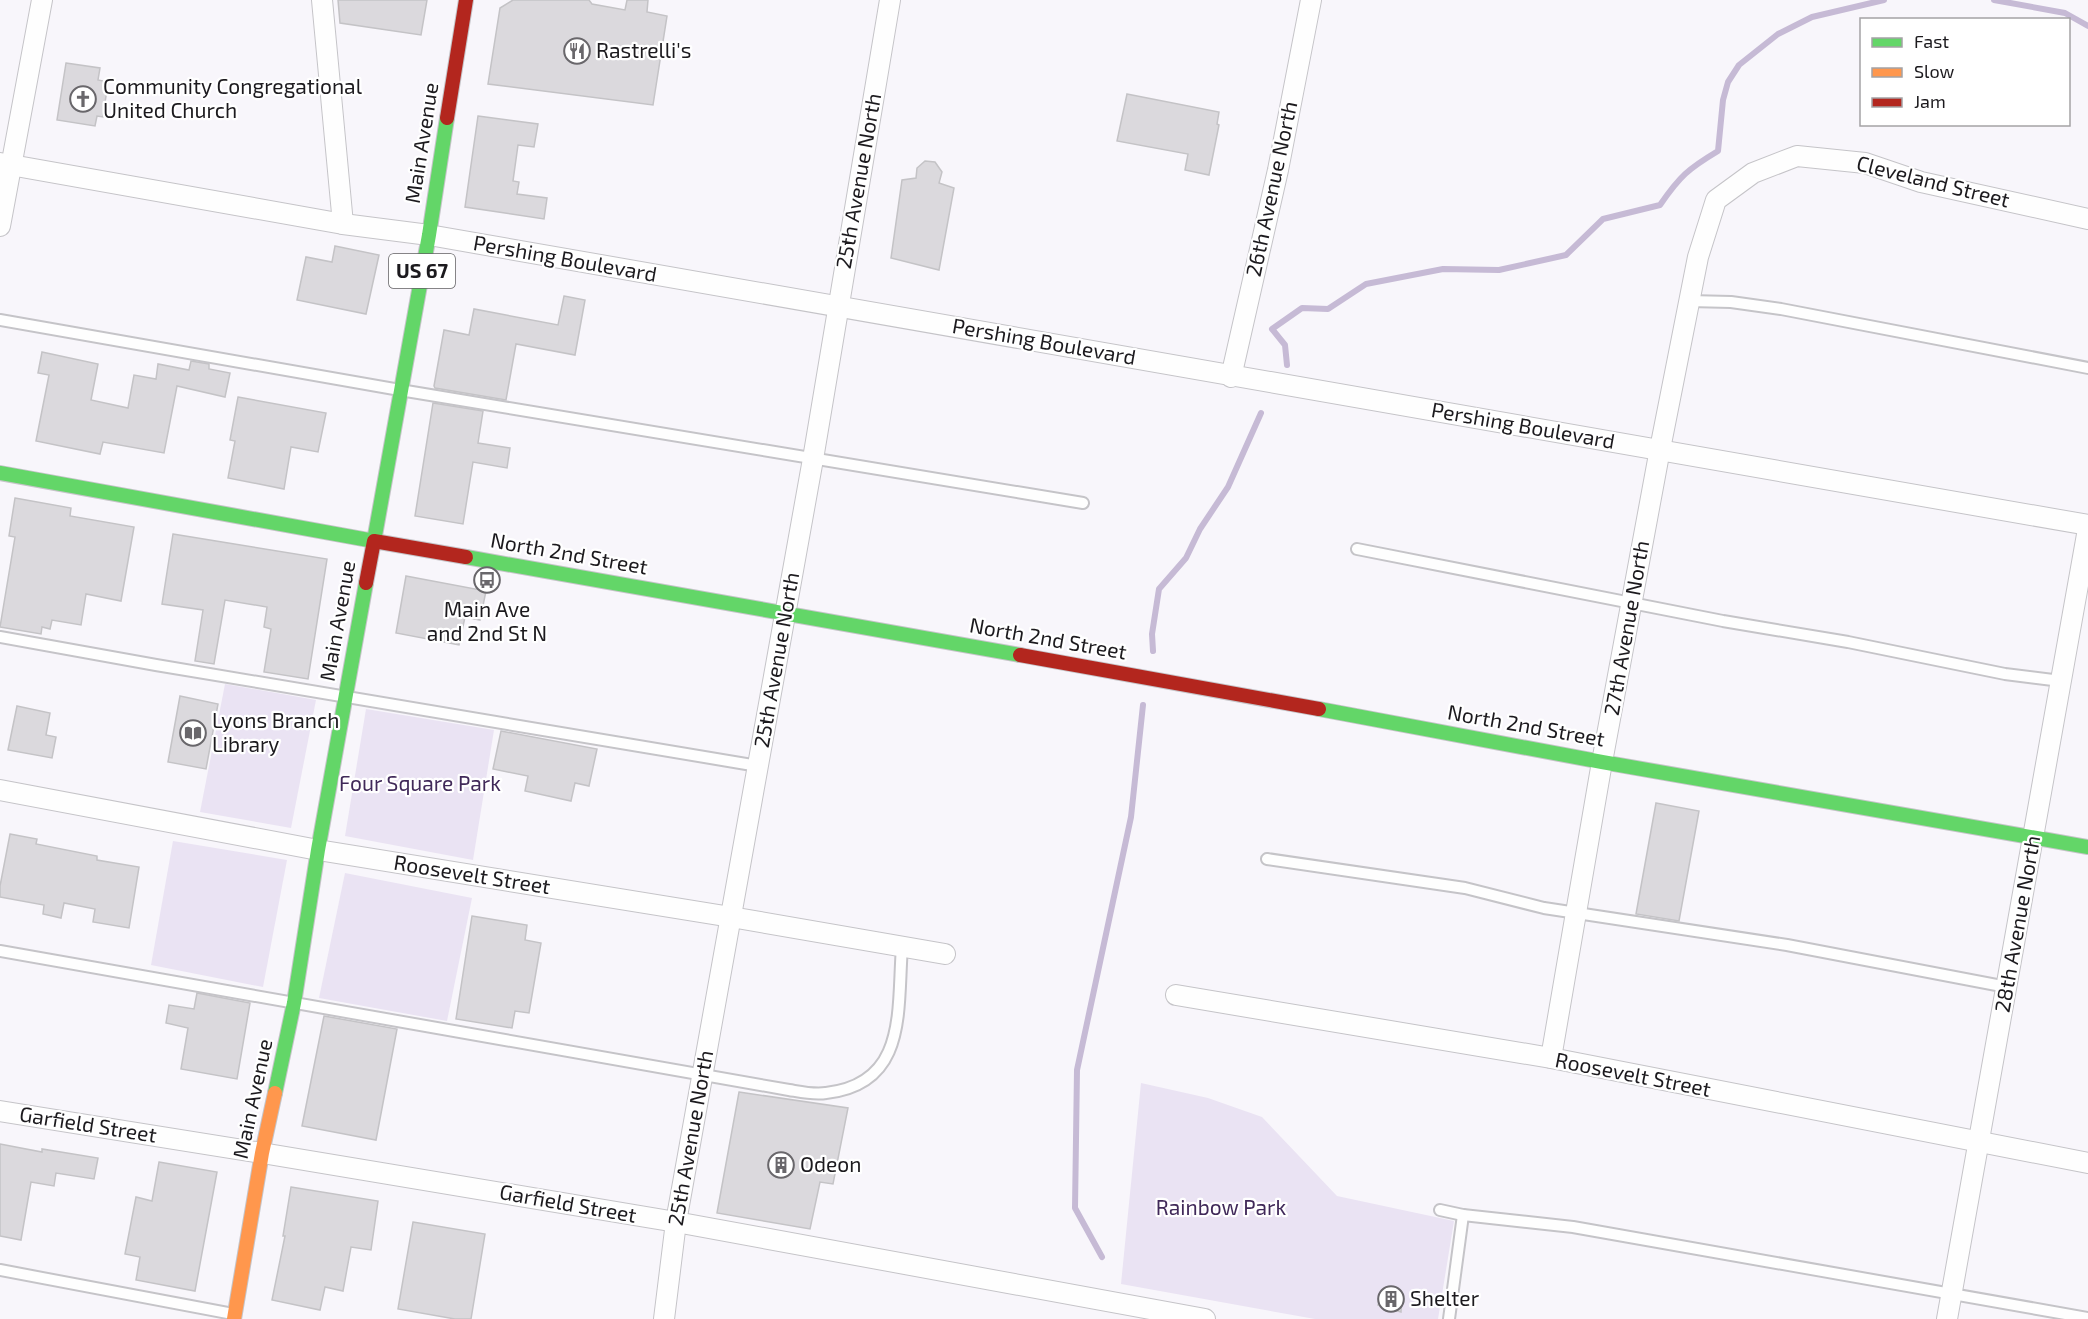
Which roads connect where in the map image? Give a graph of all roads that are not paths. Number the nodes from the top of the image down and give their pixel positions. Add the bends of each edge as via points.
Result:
1 (42, 0) edge
2 (322, 0) edge
3 (466, 0) edge
4 (890, 0) edge
5 (1311, 0) edge
6 (6, 164) edge
7 (1716, 200) joint
8 (2088, 219) edge
9 (343, 224) junction
10 (0, 226) edge
11 (429, 235) junction
12 (1689, 301) junction
13 (838, 307) junction
14 (0, 320) edge
15 (2088, 368) edge
16 (1231, 377) junction
17 (400, 390) junction
18 (1660, 449) junction
19 (813, 459) junction
20 (0, 473) edge
21 (1083, 503) dead end
22 (2088, 527) edge
23 (374, 541) junction
24 (1357, 549) dead end
25 (1632, 603) junction
26 (786, 614) junction
27 (0, 637) edge
28 (2061, 681) junction
29 (346, 696) junction
30 (1602, 762) junction
31 (758, 766) junction
32 (0, 790) edge
33 (2034, 837) junction
34 (2088, 847) edge
35 (318, 850) junction
36 (1267, 859) dead end
37 (1576, 912) junction
38 (731, 917) junction
39 (902, 947) junction
40 (0, 951) edge
41 (945, 954) dead end
42 (2007, 987) junction
43 (1176, 995) dead end
44 (294, 1003) junction
45 (1551, 1058) junction
46 (702, 1074) junction
47 (0, 1111) edge
48 (1979, 1143) junction
49 (262, 1153) junction
50 (2088, 1163) edge
51 (1440, 1210) dead end
52 (1464, 1215) junction
53 (676, 1222) junction
54 (0, 1270) edge
55 (1952, 1294) junction
56 (234, 1317) edge
57 (2088, 1318) edge
58 (664, 1319) edge
59 (1205, 1319) edge
60 (1449, 1319) edge
61 (1947, 1319) edge

1 - 6 street
2 - 9 street
3 - 11 street, Main Avenue / US 67
4 - 13 street, 25th Avenue North
5 - 16 street, 26th Avenue North via 1278,170
6 - 9 street, Pershing Boulevard
6 - 10 street
7 - 8 street, Cleveland Street via 1753,173 1797,156 1865,163 1921,182
7 - 12 street, 27th Avenue North
9 - 11 street, Pershing Boulevard
11 - 13 street, Pershing Boulevard
11 - 17 street, Main Avenue / US 67
12 - 15 lane via 1781,309
12 - 18 street, 27th Avenue North
13 - 16 street, Pershing Boulevard
13 - 19 street, 25th Avenue North
14 - 17 lane
16 - 18 street, Pershing Boulevard
17 - 19 lane
17 - 23 street, Main Avenue / US 67
18 - 22 street, Pershing Boulevard
18 - 25 street, 27th Avenue North
19 - 21 lane
19 - 26 street, 25th Avenue North
20 - 23 street, North 2nd Street
22 - 28 street, 28th Avenue North
23 - 26 street, North 2nd Street
23 - 29 street, Main Avenue
24 - 25 lane
25 - 28 lane via 2005,674
25 - 30 street, 27th Avenue North
26 - 30 street, North 2nd Street
26 - 31 street, 25th Avenue North
27 - 29 lane
28 - 33 street, 28th Avenue North
29 - 31 lane
29 - 35 street, Main Avenue
30 - 33 street, North 2nd Street
30 - 37 street, 27th Avenue North
31 - 38 street, 25th Avenue North
32 - 35 street, Roosevelt Street
33 - 34 street, North 2nd Street
33 - 42 street, 28th Avenue North
35 - 38 street, Roosevelt Street
35 - 44 street, Main Avenue
36 - 37 lane via 1465,888
37 - 42 lane via 1797,947
37 - 45 street, 27th Avenue North
38 - 39 street, Roosevelt Street
38 - 46 street, 25th Avenue North
39 - 41 street, Roosevelt Street
39 - 46 lane via 899,1001 890,1053 868,1081 824,1094
40 - 44 lane
42 - 48 street, 28th Avenue North
43 - 45 street, Roosevelt Street
44 - 46 lane
44 - 49 street, Main Avenue
45 - 48 street, Roosevelt Street
46 - 53 street, 25th Avenue North
47 - 49 street, Garfield Street
48 - 50 street, Roosevelt Street
48 - 55 street, 28th Avenue North
49 - 53 street, Garfield Street
49 - 56 street, Main Avenue
51 - 52 lane
52 - 55 lane via 1573,1227
52 - 60 lane
53 - 58 street, 25th Avenue North
53 - 59 street, Garfield Street
54 - 56 lane
55 - 57 lane
55 - 61 street, 28th Avenue North

